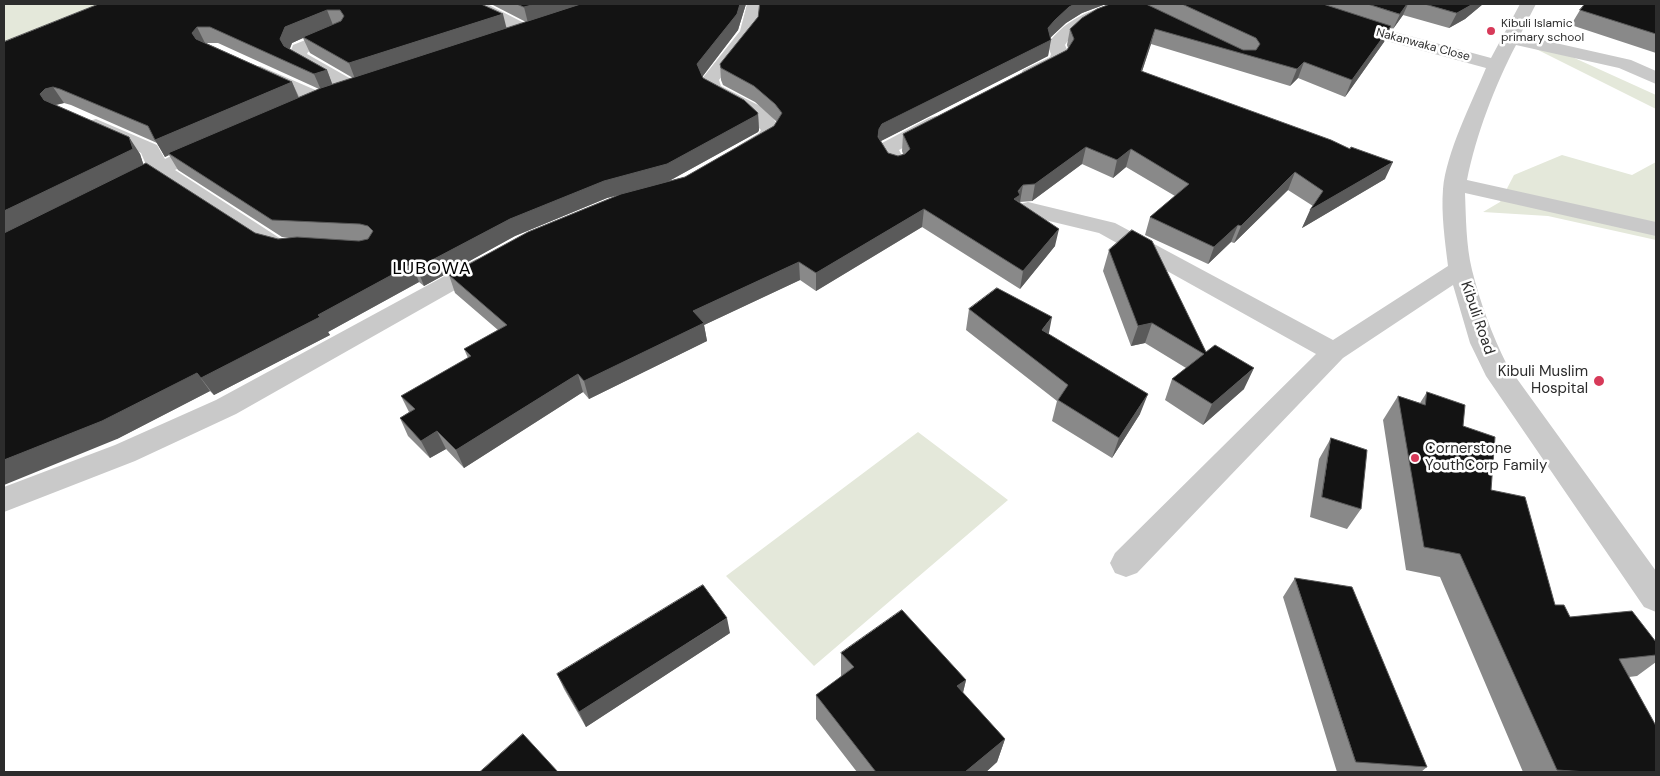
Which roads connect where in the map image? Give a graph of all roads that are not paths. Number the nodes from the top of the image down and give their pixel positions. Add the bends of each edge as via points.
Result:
1 (477, 4) edge
2 (755, 4) edge
3 (1293, 4) edge
4 (1528, 4) edge
5 (1129, 5) edge
6 (340, 31) edge
7 (1510, 38) junction
8 (499, 40) edge
9 (1496, 65) junction
10 (247, 66) edge
11 (1656, 78) edge
12 (1013, 83) edge
13 (320, 99) junction
14 (293, 110) edge
15 (951, 115) edge
16 (80, 118) edge
17 (221, 142) edge
18 (721, 164) edge
19 (896, 165) edge
20 (158, 169) junction
21 (1455, 184) junction
22 (106, 195) edge
23 (1028, 209) edge
24 (1656, 229) edge
25 (306, 246) edge
26 (507, 252) edge
27 (1460, 269) junction
28 (1334, 352) junction
29 (4, 500) edge
30 (1126, 563) dead end
31 (1656, 597) edge

1 - 8 street via 535,28
2 - 18 street via 748,32 710,80 713,88 752,110 766,121 771,130 767,137
3 - 9 street, Nakanwaka Close via 1378,33
4 - 7 street, Kibuli Road
5 - 12 street via 1080,22 1062,35 1056,45 1060,54 1057,60
6 - 13 street via 299,49 298,56 362,85
7 - 9 street, Kibuli Road
7 - 11 street via 1625,64
9 - 21 street, Kibuli Road via 1461,156
10 - 13 street
13 - 14 street
15 - 19 street via 889,147
16 - 20 street via 150,149
17 - 20 street
20 - 22 street
20 - 25 street via 273,244 287,248
21 - 24 street
21 - 27 street, Kibuli Road
23 - 28 street via 1107,228
26 - 29 street via 226,407 125,453
27 - 28 street
27 - 31 street, Kibuli Road via 1482,343 1496,369
28 - 30 street

